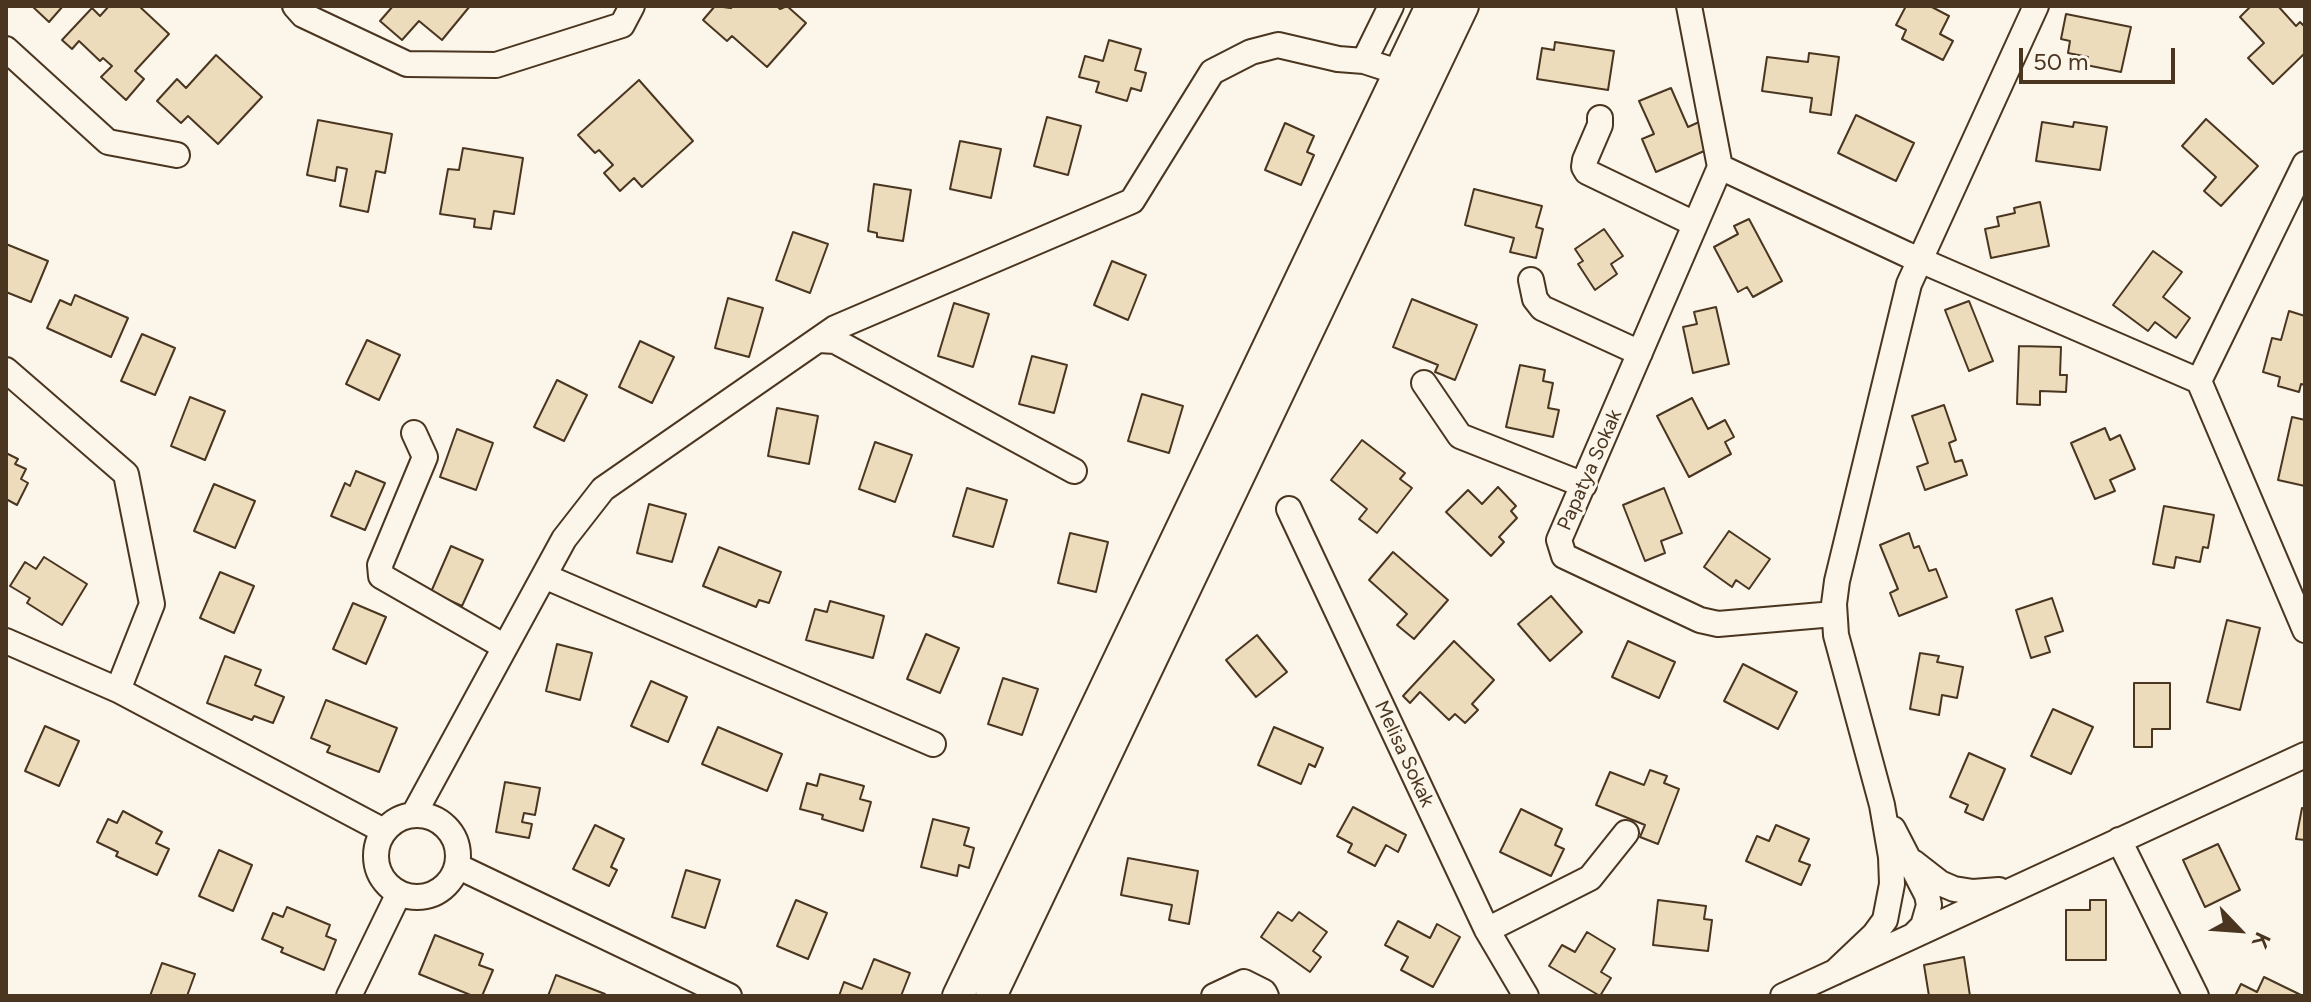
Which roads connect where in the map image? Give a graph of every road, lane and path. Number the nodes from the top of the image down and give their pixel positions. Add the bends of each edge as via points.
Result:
1 (295, 6) edge
2 (632, 6) edge
3 (1391, 6) edge
4 (1431, 6) edge
5 (1463, 6) edge
6 (1689, 6) edge
7 (2036, 6) edge
8 (6, 49) edge
9 (1364, 61) junction
10 (1398, 72) junction
11 (1600, 118) dead end
12 (177, 155) dead end
13 (2305, 164) edge
14 (1720, 167) junction
15 (1695, 224) junction
16 (1919, 260) junction
17 (1531, 280) dead end
18 (819, 340) junction
19 (1640, 353) junction
20 (6, 370) edge
21 (2199, 381) junction
22 (1424, 383) dead end
23 (414, 433) dead end
24 (1074, 471) dead end
25 (1584, 485) junction
26 (1289, 509) dead end
27 (544, 576) junction
28 (1834, 614) junction
29 (2305, 630) edge
30 (6, 641) edge
31 (505, 647) junction
32 (118, 690) junction
33 (933, 744) dead end
34 (2305, 755) edge
35 (1882, 805) junction
36 (414, 814) junction
37 (384, 831) junction
38 (1626, 833) dead end
39 (2119, 840) junction
40 (1907, 856) junction
41 (457, 866) junction
42 (2017, 887) junction
43 (399, 893) junction
44 (1487, 930) junction
45 (1913, 935) junction
46 (1835, 972) junction
47 (349, 996) edge
48 (729, 996) edge
49 (958, 996) edge
50 (991, 996) edge
51 (1214, 996) edge
52 (1266, 996) edge
53 (1526, 996) edge
54 (1783, 996) edge
55 (2196, 996) edge

1 - 2 street via 303,15 407,64 496,65 622,25
3 - 9 street
4 - 10 main road
5 - 50 main road
6 - 14 street
7 - 16 street
8 - 12 street via 108,142
9 - 10 street
9 - 18 street via 1278,45 1251,52 1212,72 1132,201 835,328
10 - 49 main road
11 - 15 street via 1585,160 1587,172
13 - 21 street
14 - 15 street, Papatya Sokak
14 - 16 street
15 - 19 street, Papatya Sokak
16 - 21 street
16 - 28 street via 1845,547
17 - 19 street via 1542,308
18 - 24 street via 835,341
18 - 27 street via 603,489 564,539
19 - 25 street, Papatya Sokak
20 - 32 street via 126,474 152,604
21 - 29 street
22 - 25 street via 1460,436
23 - 31 street via 425,457 380,565 381,576
25 - 28 street, Papatya Sokak via 1559,540 1564,556 1709,622
26 - 44 street, Melisa Sokak
27 - 31 street
27 - 33 street
28 - 35 street
30 - 32 street
31 - 36 street
32 - 37 street
34 - 39 street
35 - 40 street
35 - 46 street via 1891,857 1887,911 1874,935
36 - 37 street
36 - 41 street via 441,822 448,830 458,852
37 - 43 street via 376,858 379,872
38 - 44 street via 1590,878
39 - 42 street
39 - 55 street
40 - 42 street via 1954,889 1987,892
40 - 45 street via 1929,905 1923,926
41 - 43 street via 440,890 427,896
41 - 48 street
42 - 45 street
43 - 47 street
44 - 53 street, Melisa Sokak
45 - 46 street
46 - 54 street
51 - 52 street via 1244,982

